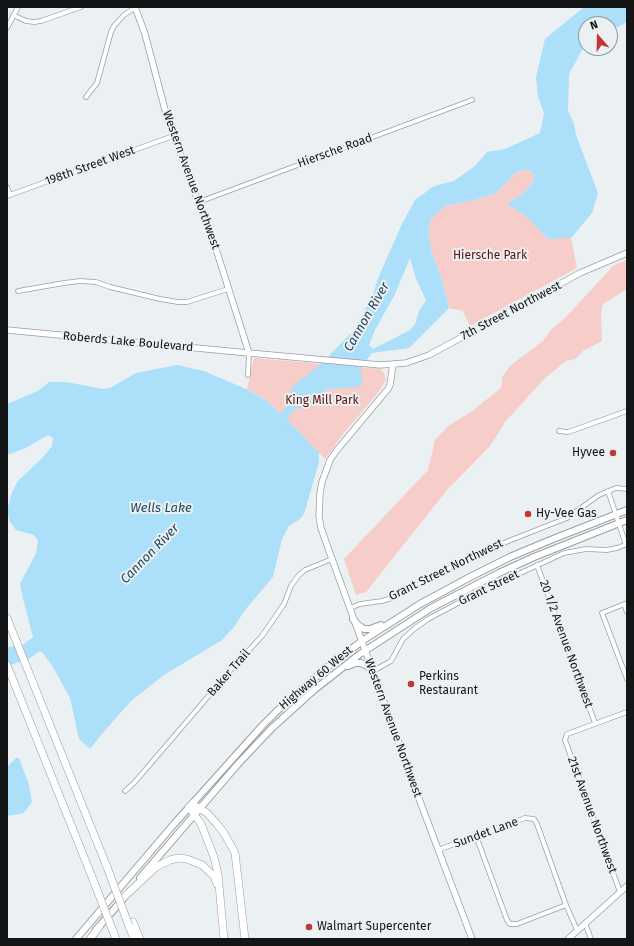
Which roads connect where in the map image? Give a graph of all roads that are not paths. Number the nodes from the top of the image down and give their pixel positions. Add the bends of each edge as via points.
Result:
1 (18, 7) edge
2 (81, 7) edge
3 (136, 7) edge
4 (14, 15) junction
5 (7, 28) edge
6 (86, 96) dead end
7 (472, 100) dead end
8 (173, 136) junction
9 (7, 187) edge
10 (8, 196) edge
11 (199, 202) junction
12 (627, 253) edge
13 (228, 289) junction
14 (18, 291) dead end
15 (7, 330) edge
16 (249, 353) junction
17 (393, 364) junction
18 (248, 376) dead end
19 (627, 411) edge
20 (559, 431) dead end
21 (627, 489) edge
22 (608, 492) junction
23 (627, 510) edge
24 (616, 514) junction
25 (627, 520) edge
26 (618, 524) junction
27 (627, 544) edge
28 (332, 559) junction
29 (537, 565) junction
30 (626, 604) edge
31 (350, 608) junction
32 (627, 612) edge
33 (7, 618) edge
34 (353, 619) junction
35 (396, 619) junction
36 (362, 641) junction
37 (365, 650) junction
38 (7, 665) edge
39 (338, 671) junction
40 (373, 671) junction
41 (627, 679) edge
42 (627, 712) edge
43 (595, 723) junction
44 (125, 791) dead end
45 (191, 806) junction
46 (197, 811) junction
47 (476, 836) junction
48 (438, 850) junction
49 (94, 882) junction
50 (627, 886) edge
51 (220, 892) junction
52 (620, 892) junction
53 (124, 897) junction
54 (566, 905) junction
55 (585, 923) junction
56 (131, 924) junction
57 (99, 927) joint
58 (577, 930) junction
59 (76, 939) edge
60 (89, 939) edge
61 (111, 939) edge
62 (116, 939) edge
63 (134, 939) edge
64 (140, 939) edge
65 (224, 939) edge
66 (245, 939) edge
67 (472, 939) edge
68 (568, 939) edge
69 (591, 939) edge

1 - 4 street
2 - 4 street via 34,22
3 - 6 street via 114,26 97,83
3 - 8 street, Western Avenue Northwest
4 - 5 street
7 - 11 street, Hiersche Road
8 - 10 street, 198th Street West
8 - 11 street, Western Avenue Northwest
9 - 10 street
11 - 13 street, Western Avenue Northwest
12 - 17 street, 7th Street Northwest via 580,273 429,355
13 - 14 street via 187,302 132,292 96,282 64,282
13 - 16 street, Western Avenue Northwest
15 - 16 street, Roberds Lake Boulevard
16 - 17 street, 7th Street Northwest
16 - 18 street
17 - 28 street, Western Avenue Northwest via 388,389 337,450 330,460 322,482 319,516
19 - 20 street via 574,430
21 - 22 street, Grant Street Northwest via 616,488
22 - 24 street, Grant Street
22 - 31 street, Grant Street Northwest via 599,495 567,518 470,557 395,597
23 - 24 main road, Highway 60 West
24 - 26 street, Grant Street
24 - 35 main road, Highway 60 West via 510,557 435,595
25 - 26 main road, Highway 60 West
26 - 27 street, Grant Street
26 - 37 main road, Highway 60 West via 492,576 431,608
27 - 29 street, Grant Street via 607,550 564,553
28 - 31 street, Western Avenue Northwest
28 - 44 street, Baker Trail via 299,575 291,586 284,604 262,636 134,784
29 - 40 street, Grant Street via 477,593 424,622 403,639 391,661
29 - 43 street, 20 1/2 Avenue Northwest
30 - 32 street
30 - 41 street via 602,613
31 - 34 street, Western Avenue Northwest
33 - 56 highway, bridge
34 - 35 main road via 367,629
34 - 36 street, Western Avenue Northwest
35 - 36 main road, Highway 60 West
36 - 37 street, Western Avenue Northwest
36 - 45 main road, Highway 60 West via 309,682 273,715
37 - 39 main road, Highway 60 West
37 - 40 street, Western Avenue Northwest
38 - 49 highway
39 - 40 main road via 358,663
39 - 46 main road, Highway 60 West via 272,728
40 - 48 street, Western Avenue Northwest
42 - 43 street
43 - 52 street, 21st Avenue Northwest via 570,733 566,737 566,744
45 - 46 highway
45 - 59 main road, Highway 60 West
46 - 51 highway via 214,857
46 - 53 main road, Highway 60 West
46 - 66 highway via 212,818 235,853
47 - 48 street, Sundet Lane
47 - 54 street, Sundet Lane via 525,818 534,819
47 - 54 street via 510,924 517,924
48 - 67 street, Western Avenue Northwest
49 - 61 highway, bridge
49 - 62 highway, bridge
50 - 52 street
51 - 53 highway via 214,876 202,864 178,858 156,867
51 - 65 highway
52 - 55 street
53 - 57 main road, Highway 60 West
54 - 58 street
55 - 58 street
55 - 69 street
56 - 63 highway
56 - 64 highway
57 - 60 highway
58 - 68 street

